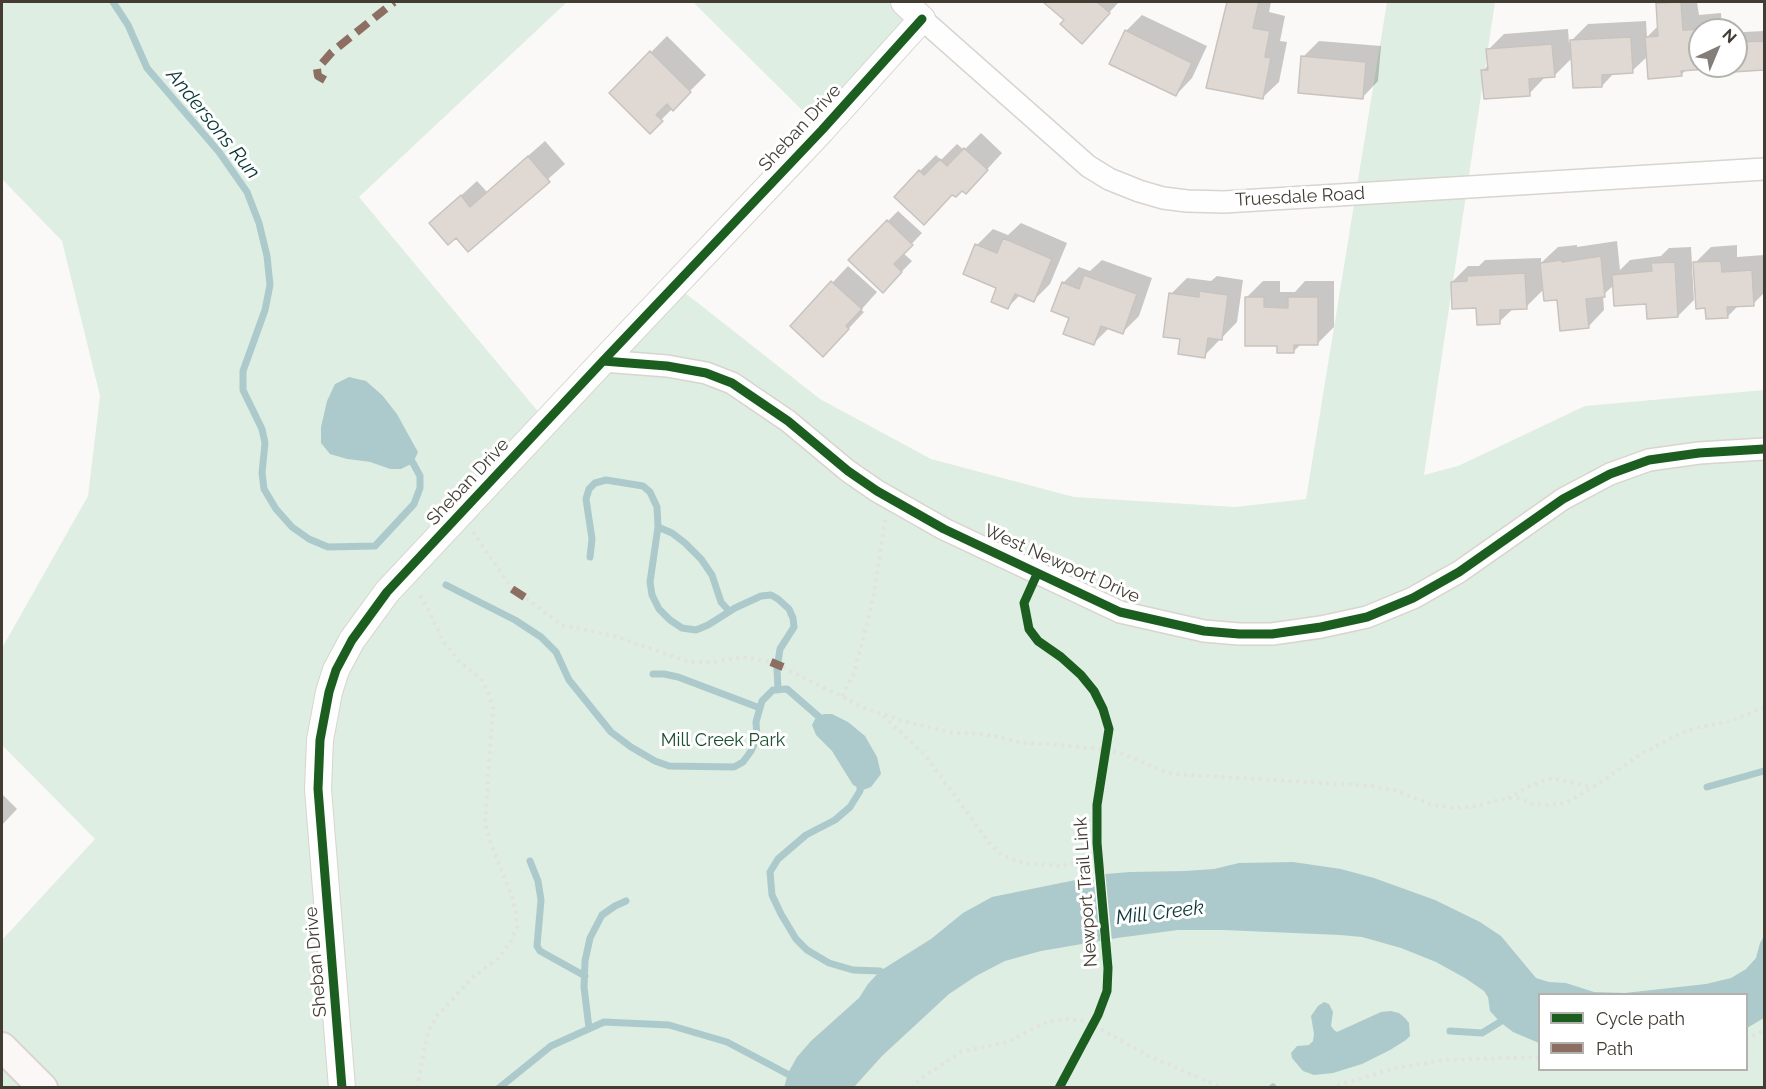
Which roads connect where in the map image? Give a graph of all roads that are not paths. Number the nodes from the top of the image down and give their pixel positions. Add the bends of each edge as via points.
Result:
1 (904, 2) edge
2 (922, 19) junction
3 (1764, 169) edge
4 (603, 361) junction
5 (1764, 449) edge
6 (2, 1047) edge
7 (43, 1088) edge
8 (342, 1088) edge

1 - 2 street, Truesdale Road
2 - 3 street, Truesdale Road via 1088,166 1139,192 1162,198 1224,202
2 - 4 street, Sheban Drive
4 - 5 street, West Newport Drive via 686,369 732,383 888,498 1007,560 1120,612 1204,631 1272,634 1367,617 1413,598 1459,572 1563,499 1610,474 1649,460
4 - 8 street, Sheban Drive via 387,592 352,640 328,692 322,720 318,789
6 - 7 main road

